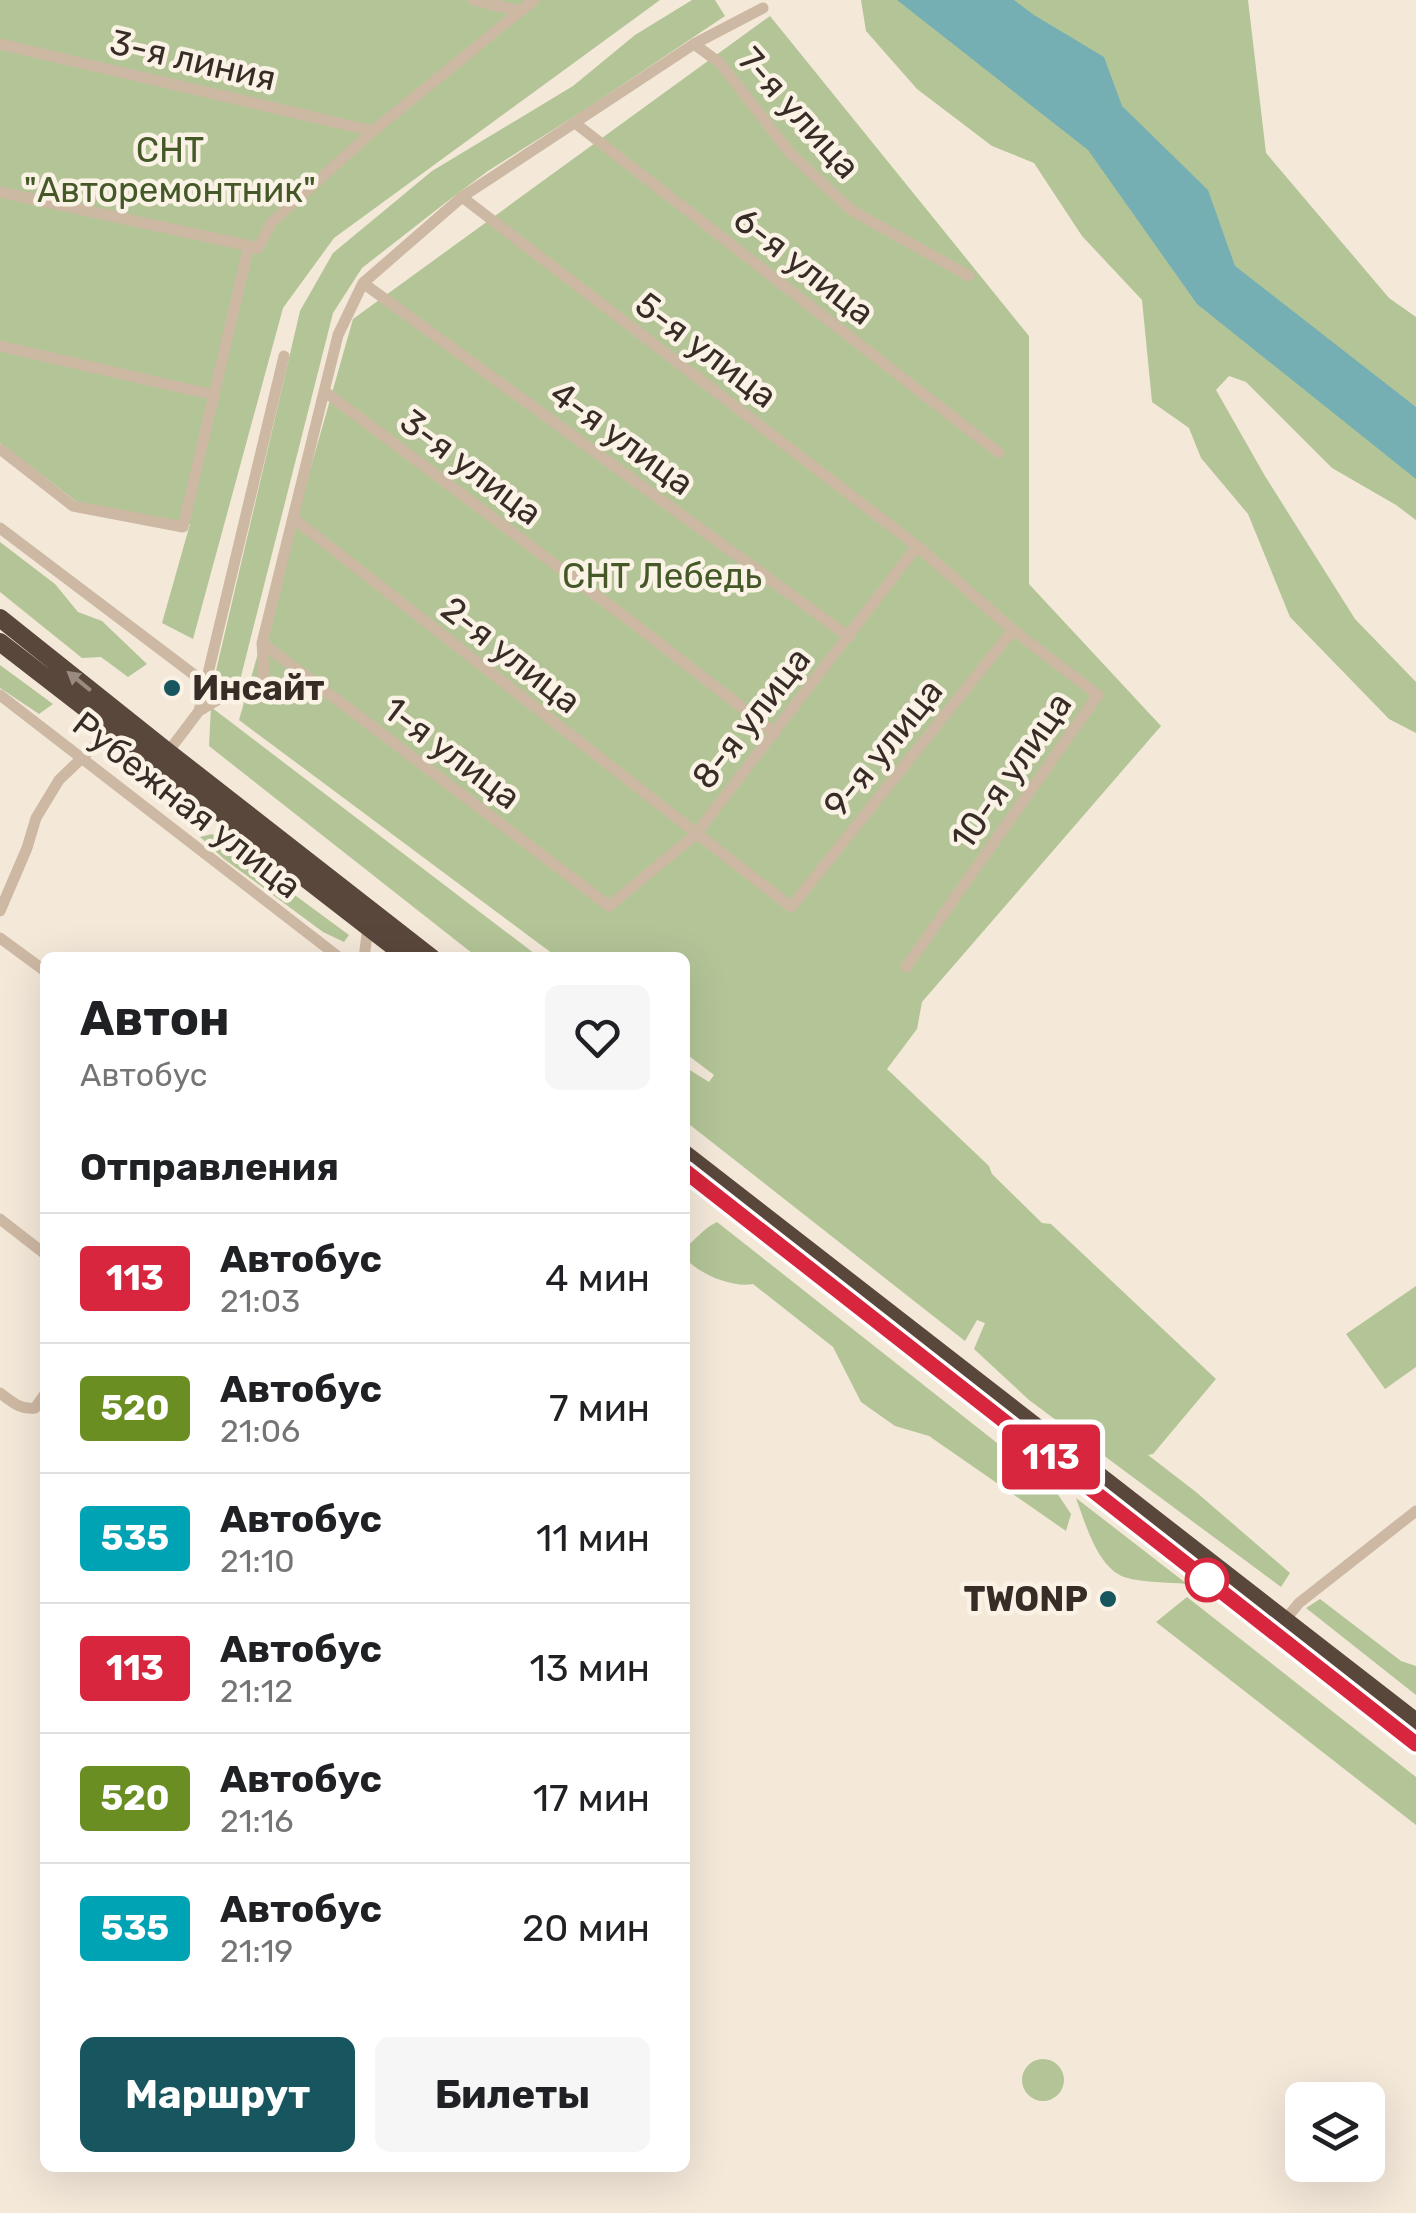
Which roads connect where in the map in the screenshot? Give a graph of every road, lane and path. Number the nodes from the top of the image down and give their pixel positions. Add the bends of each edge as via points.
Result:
1 (472, 0) edge
2 (534, 0) edge
3 (763, 8) dead end
4 (520, 11) junction
5 (0, 44) edge
6 (694, 44) junction
7 (574, 123) junction
8 (373, 132) junction
9 (0, 192) edge
10 (462, 197) junction
11 (258, 248) junction
12 (969, 276) dead end
13 (363, 283) junction
14 (0, 346) edge
15 (284, 356) dead end
16 (324, 391) junction
17 (214, 395) junction
18 (0, 449) edge
19 (999, 452) dead end
20 (292, 518) junction
21 (0, 528) edge
22 (917, 546) junction
23 (0, 618) edge
24 (1012, 630) junction
25 (849, 637) junction
26 (0, 642) edge
27 (262, 643) junction
28 (205, 683) junction
29 (0, 695) edge
30 (198, 711) junction
31 (112, 728) junction
32 (775, 733) junction
33 (168, 752) junction
34 (81, 758) junction
35 (696, 834) junction
36 (609, 906) joint
37 (0, 911) edge
38 (368, 927) junction
39 (0, 938) edge
40 (332, 952) edge
41 (365, 952) edge
42 (400, 952) edge
43 (424, 952) edge
44 (40, 967) edge
45 (906, 968) dead end
46 (690, 1158) edge
47 (690, 1171) edge
48 (690, 1172) edge
49 (765, 1216) junction
50 (0, 1219) edge
51 (40, 1250) edge
52 (0, 1393) edge
53 (40, 1401) edge
54 (1416, 1512) edge
55 (1284, 1620) junction
56 (1416, 1722) edge
57 (1416, 1744) edge

1 - 4 street
2 - 4 street
3 - 6 street
4 - 8 street
5 - 8 street, 3-я линия
6 - 7 street
6 - 12 street, 7-я улица via 720,63 790,153 852,210
7 - 10 street
7 - 19 street, 6-я улица
8 - 11 street via 271,223
9 - 11 street
10 - 13 street
10 - 22 street, 5-я улица
11 - 17 street via 248,249
13 - 16 street via 338,334
13 - 25 street, 4-я улица
14 - 17 street
15 - 28 street
16 - 20 street
16 - 32 street, 3-я улица
17 - 18 street via 183,527 73,506
20 - 27 street
20 - 35 street, 2-я улица
21 - 28 street
22 - 24 street
22 - 25 street, 8-я улица
33 -> 23 highway
24 - 35 street, 9-я улица via 791,907
24 - 45 street, 10-я улица via 1098,695
25 - 32 street, 8-я улица
26 - 31 highway
27 - 30 street via 264,676 254,697 222,697
27 - 36 street, 1-я улица
28 - 30 street
29 - 34 street, Рубежная улица
30 - 33 street
31 - 34 street
31 - 38 highway
32 - 35 street, 8-я улица
33 - 43 highway
34 - 37 street via 36,818
34 - 40 street, Рубежная улица
35 - 36 street, 8-я улица
38 - 41 street
38 - 42 highway
39 - 44 street
46 - 49 highway
47 - 49 highway
48 - 57 highway
49 - 55 highway
50 - 51 street
52 - 53 street via 27,1409
54 - 55 street
55 - 56 highway

